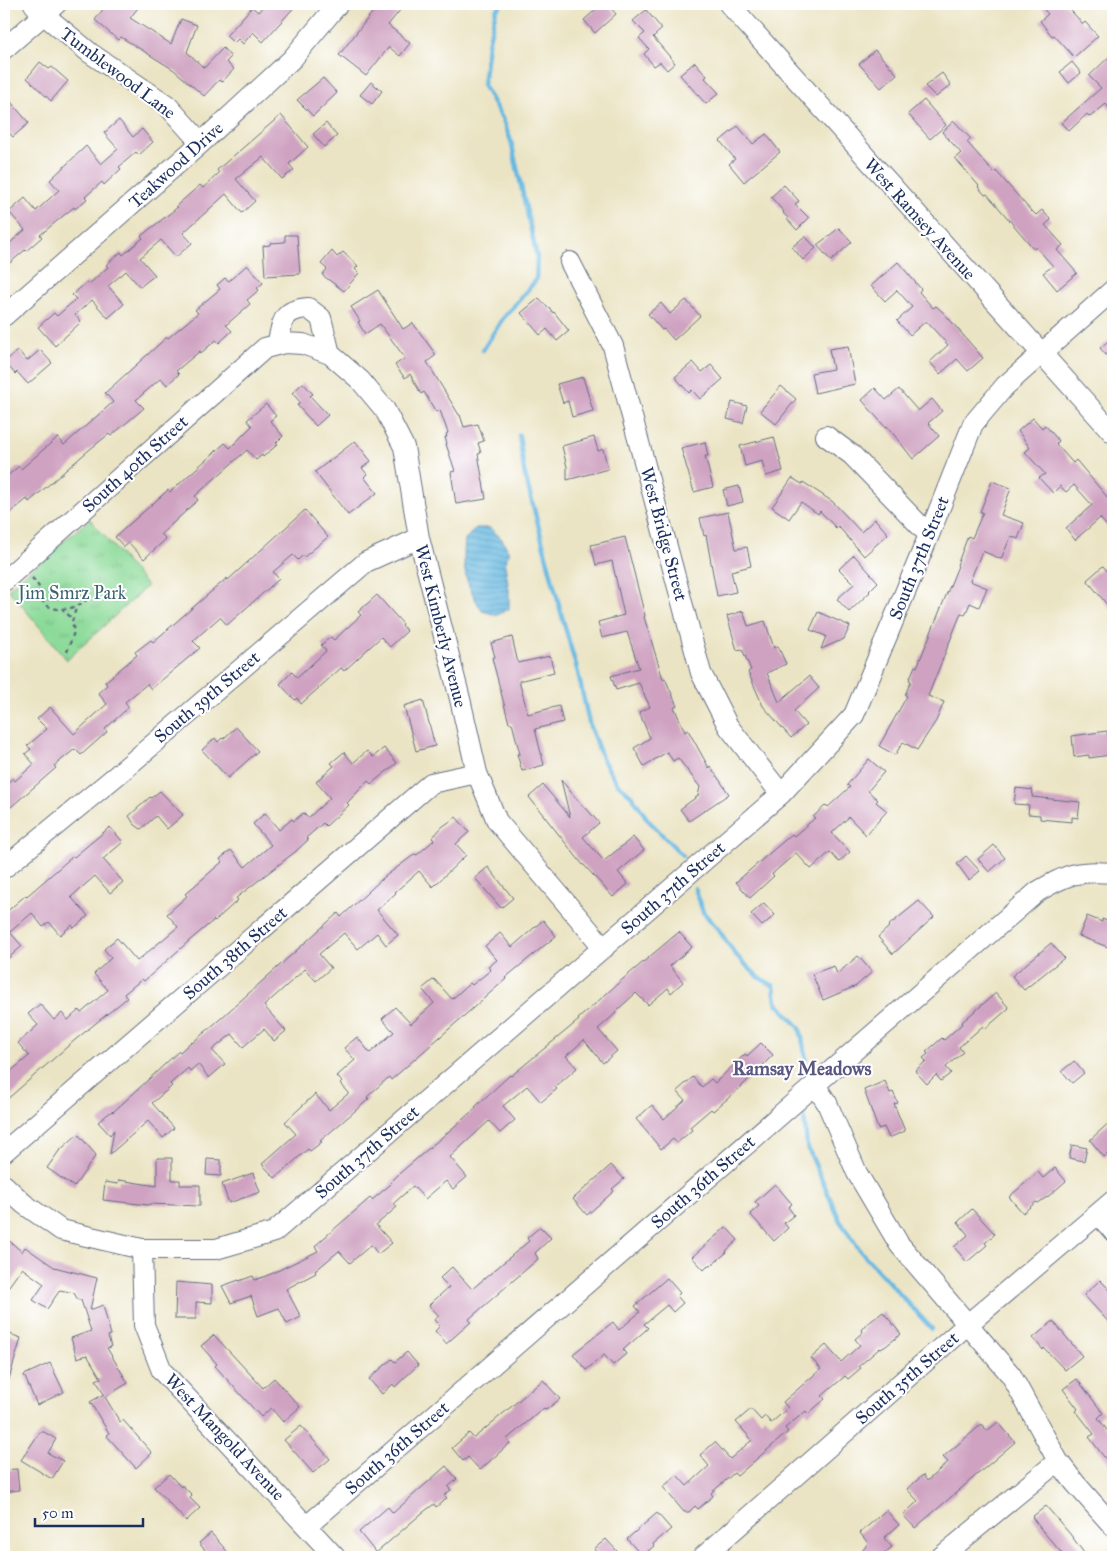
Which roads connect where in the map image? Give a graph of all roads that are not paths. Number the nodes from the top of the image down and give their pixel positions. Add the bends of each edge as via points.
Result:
1 (338, 4) edge
2 (728, 4) edge
3 (44, 7) edge
4 (4, 49) edge
5 (201, 144) junction
6 (570, 262) dead end
7 (1113, 290) edge
8 (4, 316) edge
9 (271, 346) junction
10 (330, 354) junction
11 (1041, 354) junction
12 (1113, 434) edge
13 (826, 436) dead end
14 (930, 535) junction
15 (419, 538) junction
16 (4, 581) edge
17 (476, 773) junction
18 (781, 794) junction
19 (4, 868) edge
20 (1113, 873) edge
21 (604, 948) junction
22 (815, 1085) junction
23 (4, 1152) edge
24 (4, 1185) edge
25 (1113, 1201) edge
26 (1098, 1214) junction
27 (1113, 1231) edge
28 (142, 1249) junction
29 (968, 1324) junction
30 (1058, 1460) junction
31 (307, 1526) junction
32 (1113, 1526) edge
33 (335, 1557) edge
34 (702, 1557) edge
35 (941, 1557) edge

1 - 5 street, Teakwood Drive via 292,59
2 - 11 street, West Ramsey Avenue
3 - 4 street
3 - 5 street, Tumblewood Lane via 90,53 167,105
5 - 8 street, Teakwood Drive
6 - 18 street, West Bridge Street via 613,346 701,672 728,726
7 - 11 street, South 37th Street
9 - 10 street, West Kimberly Avenue via 302,344
9 - 10 street via 284,318 294,309 308,308 321,318
9 - 16 street, South 40th Street
10 - 15 street, West Kimberly Avenue via 360,380 385,410 404,447
11 - 12 street, West Ramsey Avenue
11 - 14 street, South 37th Street via 1005,386 973,424
13 - 14 street via 852,455
14 - 18 street, South 37th Street via 854,715
15 - 17 street, West Kimberly Avenue
15 - 19 street, South 39th Street via 366,562
17 - 21 street, West Kimberly Avenue via 497,821
17 - 23 street, South 38th Street via 432,783
18 - 21 street, South 37th Street
20 - 22 street, South 36th Street via 1086,871 1060,878 1037,892
21 - 28 street, South 37th Street via 274,1232 216,1249
22 - 29 street via 827,1103 856,1172 899,1244
22 - 31 street, South 36th Street
24 - 28 street via 24,1204 61,1230
25 - 26 street, South 35th Street
26 - 27 street
26 - 29 street, South 35th Street
28 - 31 street, West Mangold Avenue via 144,1325 162,1371
29 - 30 street via 1012,1375
29 - 34 street, South 35th Street
30 - 32 street
30 - 35 street
31 - 33 street, West Mangold Avenue

